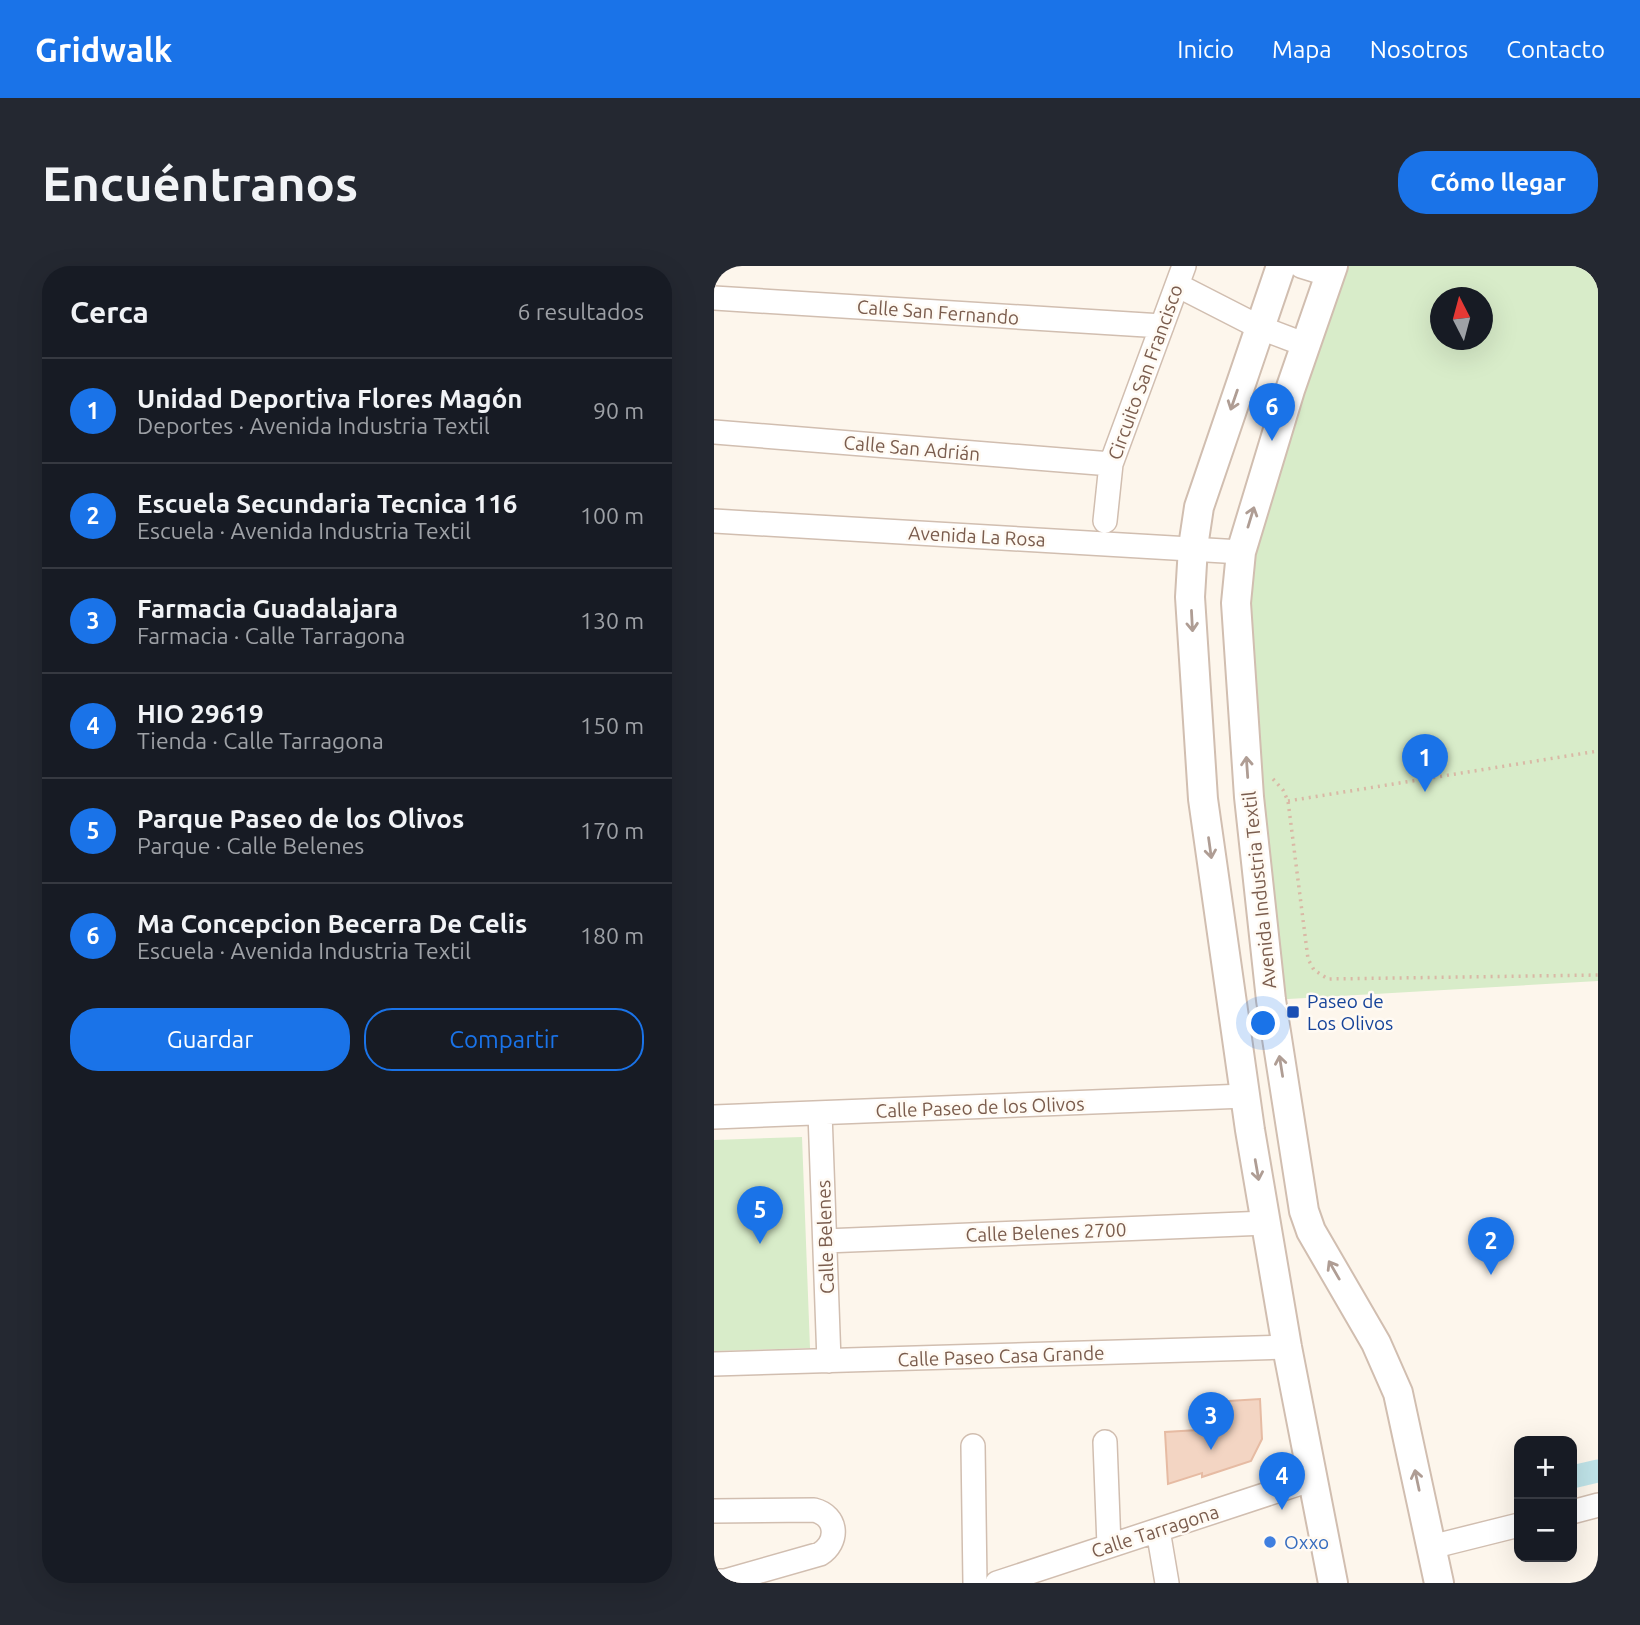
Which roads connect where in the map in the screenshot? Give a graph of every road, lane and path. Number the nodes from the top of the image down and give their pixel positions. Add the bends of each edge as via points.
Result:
1 (1281, 266) edge
2 (1301, 266) edge
3 (1332, 271) edge
4 (1180, 276) edge
5 (714, 298) edge
6 (1162, 326) junction
7 (1261, 328) junction
8 (1306, 345) junction
9 (714, 432) edge
10 (1111, 464) junction
11 (714, 521) edge
12 (1105, 521) dead end
13 (1193, 547) junction
14 (1241, 552) junction
15 (1598, 751) edge
16 (1247, 774) junction
17 (1288, 801) junction
18 (1598, 975) edge
19 (1245, 1096) junction
20 (820, 1113) junction
21 (714, 1117) edge
22 (1250, 1129) junction
23 (1291, 1133) junction
24 (1266, 1223) junction
25 (825, 1241) junction
26 (1287, 1347) junction
27 (830, 1361) junction
28 (714, 1364) edge
29 (1105, 1443) dead end
30 (973, 1446) dead end
31 (1313, 1479) junction
32 (1598, 1505) edge
33 (714, 1511) edge
34 (1577, 1511) edge
35 (1514, 1526) edge
36 (1158, 1530) junction
37 (1109, 1546) junction
38 (1431, 1546) junction
39 (1051, 1574) edge
40 (722, 1582) edge
41 (975, 1583) edge
42 (997, 1583) edge
43 (1167, 1583) edge
44 (1333, 1583) edge
45 (1439, 1583) edge

1 - 7 street, Avenida Industria Textil
2 - 3 street
3 - 8 street, Avenida Industria Textil
4 - 6 street, Circuito San Francisco
4 - 7 street
5 - 6 street, Calle San Fernando
6 - 10 street, Circuito San Francisco
7 - 8 street
7 -> 13 street, Avenida Industria Textil via 1212,462
14 -> 8 street, Avenida Industria Textil
9 - 10 street, Calle San Adrián
10 - 12 street, Circuito San Francisco
11 - 13 street, Avenida La Rosa
13 - 14 street, Avenida La Rosa
13 -> 19 street, Avenida Industria Textil via 1191,597 1203,799
16 -> 14 street, Avenida Industria Textil via 1236,603
15 - 17 path
16 - 17 path via 1271,777
23 -> 16 street, Avenida Industria Textil via 1271,1000
17 - 18 path via 1308,959 1314,970 1328,979
19 - 20 street, Calle Paseo de los Olivos
19 - 22 street, Avenida Industria Textil
20 - 21 street, Calle Paseo de los Olivos
20 - 25 street, Calle Belenes
22 - 23 street
22 -> 24 street, Avenida Industria Textil
38 -> 23 street, Avenida Industria Textil via 1398,1393 1376,1343 1311,1230
24 - 25 street, Calle Belenes 2700
24 - 26 street, Avenida Industria Textil
25 - 27 street, Calle Belenes
26 - 27 street, Calle Paseo Casa Grande
26 - 31 street, Avenida Industria Textil
27 - 28 street, Calle Paseo Casa Grande
29 - 37 street
30 - 41 street
31 - 36 street, Calle Tarragona
31 - 44 street, Avenida Industria Textil
32 - 34 street
33 - 40 street via 814,1510 827,1516 834,1528 831,1544 820,1554
35 - 38 street
36 - 37 street, Calle Tarragona
36 - 43 street
37 - 39 street, Calle Tarragona
38 - 45 street, Avenida Industria Textil
39 - 42 street, Calle Tarragona

